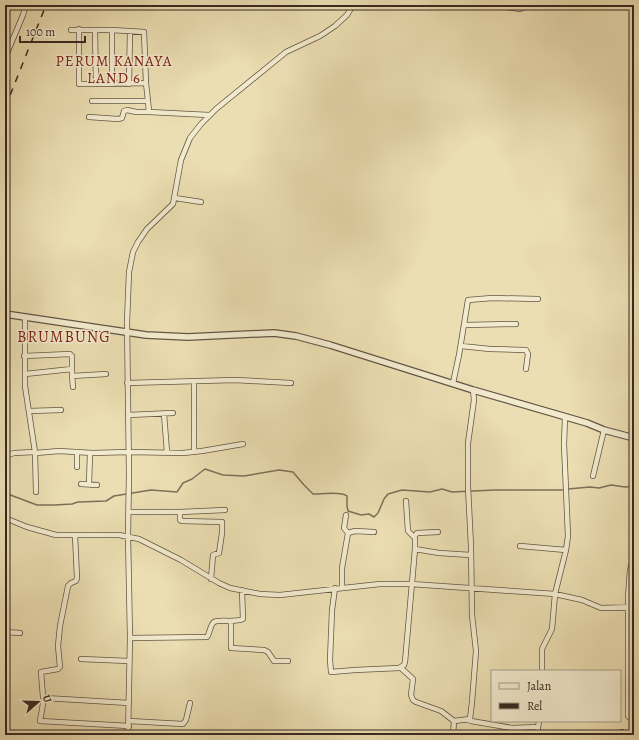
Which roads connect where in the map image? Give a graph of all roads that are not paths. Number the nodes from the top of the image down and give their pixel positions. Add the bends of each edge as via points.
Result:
1 (26, 5) edge
2 (350, 5) edge
3 (492, 5) edge
4 (528, 5) edge
5 (79, 29) junction
6 (71, 30) dead end
7 (95, 30) junction
8 (112, 30) junction
9 (130, 31) junction
10 (5, 58) edge
11 (146, 83) junction
12 (96, 84) junction
13 (112, 84) junction
14 (129, 84) junction
15 (92, 101) dead end
16 (148, 101) junction
17 (149, 112) junction
18 (209, 116) junction
19 (90, 117) dead end
20 (175, 198) junction
21 (201, 202) dead end
22 (538, 299) dead end
23 (5, 314) edge
24 (25, 317) junction
25 (516, 324) dead end
26 (465, 325) junction
27 (127, 332) junction
28 (461, 346) junction
29 (24, 356) junction
30 (526, 368) dead end
31 (72, 370) junction
32 (25, 374) junction
33 (106, 374) dead end
34 (72, 376) junction
35 (194, 382) junction
36 (127, 383) junction
37 (290, 383) dead end
38 (452, 383) junction
39 (72, 388) dead end
40 (473, 390) junction
41 (61, 410) dead end
42 (29, 411) junction
43 (173, 413) dead end
44 (164, 414) junction
45 (128, 415) junction
46 (565, 418) junction
47 (604, 430) junction
48 (634, 438) edge
49 (243, 444) dead end
50 (36, 452) junction
51 (77, 452) junction
52 (128, 452) junction
53 (167, 452) junction
54 (194, 452) junction
55 (90, 453) junction
56 (5, 456) edge
57 (76, 467) dead end
58 (594, 476) dead end
59 (81, 484) dead end
60 (89, 484) junction
61 (97, 484) dead end
62 (36, 492) dead end
63 (406, 502) dead end
64 (225, 510) dead end
65 (129, 512) junction
66 (180, 512) junction
67 (346, 514) dead end
68 (5, 518) edge
69 (374, 532) dead end
70 (438, 532) dead end
71 (348, 533) junction
72 (75, 535) junction
73 (128, 535) junction
74 (414, 537) junction
75 (520, 546) dead end
76 (415, 549) junction
77 (566, 550) junction
78 (471, 555) junction
79 (634, 557) edge
80 (632, 566) edge
81 (211, 579) junction
82 (411, 584) junction
83 (335, 588) junction
84 (342, 588) junction
85 (471, 588) junction
86 (242, 590) junction
87 (555, 594) junction
88 (634, 607) edge
89 (628, 608) junction
90 (231, 622) junction
91 (5, 632) edge
92 (20, 633) dead end
93 (130, 638) junction
94 (81, 660) dead end
95 (129, 661) junction
96 (288, 661) dead end
97 (628, 666) junction
98 (634, 666) edge
99 (401, 668) junction
100 (542, 670) edge
101 (44, 698) junction
102 (129, 703) junction
103 (190, 703) dead end
104 (634, 718) edge
105 (468, 720) junction
106 (454, 721) junction
107 (539, 722) edge
108 (128, 724) junction
109 (538, 727) junction
110 (128, 735) edge
111 (453, 735) edge
112 (537, 735) edge

1 - 10 street
2 - 18 street via 347,15 334,26 320,36 286,52
3 - 4 street via 520,9
5 - 6 street
5 - 7 street
5 - 12 street via 79,83
7 - 8 street
7 - 12 street
8 - 9 street
8 - 13 street
9 - 11 street via 145,33
9 - 14 street
11 - 14 street
11 - 16 street
12 - 13 street
13 - 14 street
15 - 16 street
16 - 17 street
17 - 18 street
17 - 19 street via 127,110 124,111 122,118 118,119
18 - 20 street via 190,138 181,160
20 - 21 street
20 - 27 street via 173,204 147,230 132,252 128,272
22 - 26 street via 469,299
23 - 24 street
24 - 27 street
24 - 29 street
25 - 26 street
26 - 28 street
27 - 36 street
27 - 38 street via 188,337 274,333 296,336
28 - 30 street via 526,350
28 - 38 street
29 - 31 street via 70,354
29 - 32 street
31 - 32 street
31 - 34 street
32 - 42 street
33 - 34 street
34 - 39 street
35 - 36 street
35 - 37 street via 235,380
35 - 54 street
36 - 45 street
38 - 40 street
40 - 46 street
40 - 78 street via 468,443
41 - 42 street
42 - 50 street
43 - 44 street
44 - 45 street
44 - 53 street
45 - 52 street
46 - 47 street
46 - 77 street via 568,536
47 - 48 street
47 - 58 street
49 - 54 street
50 - 51 street
50 - 56 street
50 - 62 street
51 - 55 street
51 - 57 street
52 - 53 street
52 - 55 street
52 - 65 street
53 - 54 street
55 - 60 street
59 - 60 street
60 - 61 street
63 - 74 street via 408,532
64 - 66 street
65 - 66 street
65 - 73 street
66 - 81 street via 182,521 222,522 220,553 213,555
67 - 71 street via 344,528
68 - 72 street via 52,534
69 - 71 street
70 - 74 street via 418,533
71 - 84 street via 342,568
72 - 73 street
72 - 101 street via 77,578 68,586 60,622 60,667 41,672
73 - 81 street via 168,553
73 - 93 street
74 - 76 street
75 - 77 street
76 - 78 street
76 - 82 street
77 - 87 street
78 - 85 street
79 - 80 street
80 - 89 street
81 - 86 street
82 - 84 street
82 - 85 street
82 - 99 street via 405,662
83 - 84 street
83 - 86 street via 280,595
83 - 99 street via 331,672
85 - 87 street
85 - 105 street via 476,651 471,717
86 - 90 street via 243,618
87 - 89 street via 582,600 601,608
87 - 100 street via 552,628 542,649
88 - 89 street
89 - 97 street
90 - 93 street via 214,622 205,637
90 - 96 street via 231,648 264,650 274,661
91 - 92 street
93 - 95 street
94 - 95 street
95 - 102 street
97 - 98 street
97 - 104 street via 628,716
99 - 106 street via 413,679 413,700 441,711
101 - 102 street
101 - 108 street via 40,721
102 - 108 street
103 - 108 street via 183,724
105 - 106 street
105 - 109 street via 512,728
106 - 111 street
107 - 109 street
108 - 110 street
109 - 112 street

